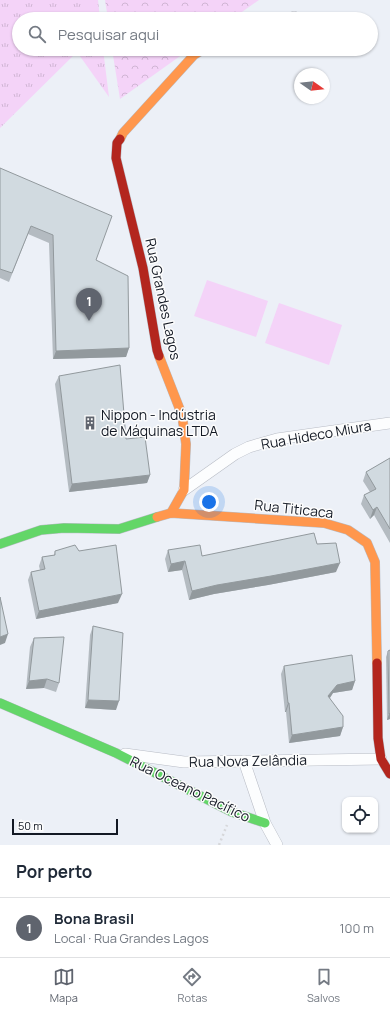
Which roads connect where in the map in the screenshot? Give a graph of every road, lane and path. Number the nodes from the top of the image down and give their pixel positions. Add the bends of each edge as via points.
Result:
1 (193, 56) edge
2 (390, 423) edge
3 (184, 490) junction
4 (171, 513) junction
5 (0, 544) edge
6 (0, 703) edge
7 (116, 753) junction
8 (381, 760) junction
9 (244, 761) junction
10 (390, 774) edge
11 (232, 812) junction
12 (265, 824) junction
13 (219, 845) edge
14 (277, 845) edge

1 - 3 street, Rua Grandes Lagos via 123,133 117,143 116,158 143,268 157,350 182,415 186,444
2 - 3 street, Rua Hideco Miura via 277,439 249,447
3 - 4 street, Rua Grandes Lagos
4 - 5 street, Rua Titicaca via 119,529 41,530
4 - 8 street, Rua Titicaca via 324,524 348,530 367,542 375,562 377,716
6 - 7 street, Rua Oceano Pacífico
7 - 9 street, Rua Nova Zelândia via 184,762
7 - 11 street, Rua Oceano Pacífico
8 - 9 street, Rua Nova Zelândia
8 - 10 street
9 - 12 street, Rua Oceano Pacífico
11 - 12 street, Rua Oceano Pacífico
11 - 13 path
12 - 14 street, Rua Oceano Pacífico

